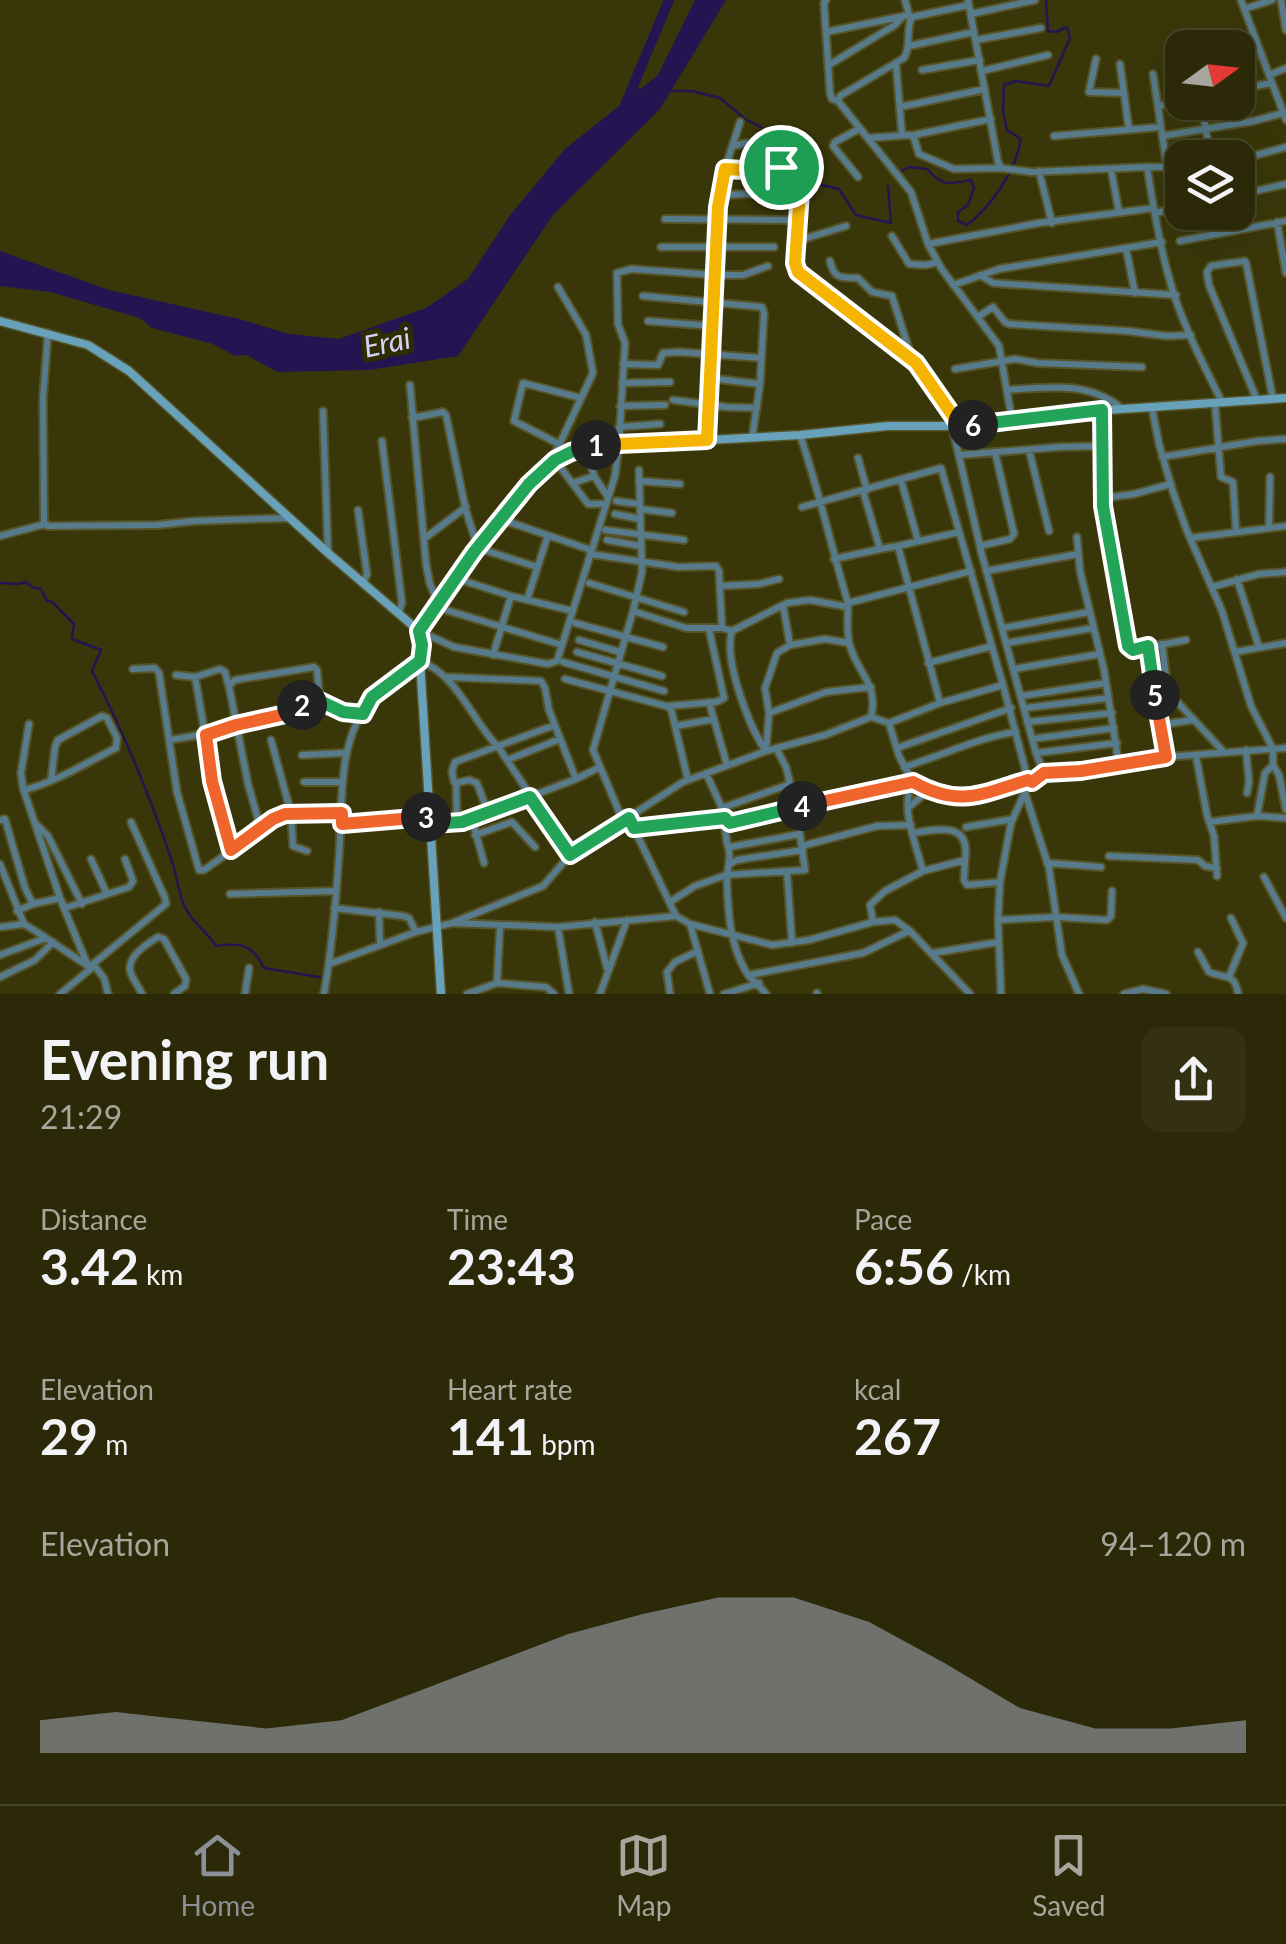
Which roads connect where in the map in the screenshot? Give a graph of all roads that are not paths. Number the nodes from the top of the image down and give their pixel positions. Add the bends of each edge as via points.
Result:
1 (826, 0) edge
2 (906, 0) edge
3 (1035, 0) edge
4 (1241, 0) edge
5 (1272, 0) edge
6 (1281, 0) edge
7 (969, 6) edge
8 (1244, 9) junction
9 (907, 17) junction
10 (1040, 28) dead end
11 (1286, 30) edge
12 (826, 32) junction
13 (975, 36) junction
14 (908, 46) junction
15 (1048, 55) dead end
16 (980, 60) junction
17 (1096, 60) dead end
18 (896, 64) junction
19 (1120, 64) dead end
20 (829, 65) junction
21 (1286, 68) edge
22 (922, 70) dead end
23 (982, 70) junction
24 (1153, 74) dead end
25 (1270, 79) junction
26 (1255, 84) edge
27 (986, 89) junction
28 (1124, 92) junction
29 (838, 101) junction
30 (1165, 105) edge
31 (1158, 106) junction
32 (900, 107) junction
33 (1284, 111) edge
34 (992, 119) junction
35 (1204, 120) edge
36 (740, 122) dead end
37 (859, 129) junction
38 (1205, 129) junction
39 (1129, 130) junction
40 (1162, 132) junction
41 (902, 136) junction
42 (912, 136) junction
43 (1054, 136) dead end
44 (867, 138) junction
45 (1207, 140) edge
46 (732, 147) junction
47 (1286, 147) edge
48 (1165, 153) edge
49 (1255, 155) edge
50 (802, 163) dead end
51 (781, 167) junction
52 (1147, 167) junction
53 (1165, 167) edge
54 (1002, 168) junction
55 (1111, 168) junction
56 (725, 169) junction
57 (1039, 172) junction
58 (858, 177) dead end
59 (1286, 184) edge
60 (800, 192) junction
61 (1255, 192) edge
62 (780, 193) junction
63 (720, 195) junction
64 (1165, 208) edge
65 (1154, 210) junction
66 (1119, 212) junction
67 (666, 219) dead end
68 (798, 220) junction
69 (717, 221) junction
70 (1052, 222) junction
71 (1282, 222) edge
72 (846, 226) dead end
73 (1225, 232) joint
74 (892, 236) dead end
75 (797, 241) junction
76 (1180, 241) dead end
77 (1162, 242) junction
78 (928, 244) junction
79 (661, 247) dead end
80 (774, 247) dead end
81 (716, 248) junction
82 (1126, 248) junction
83 (830, 261) dead end
84 (938, 262) junction
85 (768, 266) dead end
86 (1286, 274) edge
87 (715, 275) junction
88 (980, 275) junction
89 (558, 286) dead end
90 (953, 286) junction
91 (1135, 293) junction
92 (1176, 295) junction
93 (642, 296) dead end
94 (714, 302) junction
95 (979, 316) junction
96 (648, 321) dead end
97 (0, 322) edge
98 (713, 326) junction
99 (48, 333) junction
100 (1191, 335) junction
101 (710, 355) junction
102 (761, 358) junction
103 (911, 358) junction
104 (1003, 361) junction
105 (624, 364) junction
106 (1142, 367) dead end
107 (955, 369) dead end
108 (710, 378) junction
109 (670, 382) dead end
110 (622, 383) junction
111 (760, 384) junction
112 (410, 385) dead end
113 (1008, 390) junction
114 (581, 398) junction
115 (1286, 398) edge
116 (1272, 399) junction
117 (673, 400) dead end
118 (1257, 400) junction
119 (708, 404) junction
120 (1219, 404) junction
121 (665, 405) dead end
122 (620, 406) junction
123 (757, 408) junction
124 (1152, 408) junction
125 (1122, 409) junction
126 (1102, 410) junction
127 (322, 411) dead end
128 (412, 418) junction
129 (1012, 420) junction
130 (660, 424) dead end
131 (956, 426) junction
132 (619, 427) junction
133 (800, 435) junction
134 (752, 438) junction
135 (1286, 439) edge
136 (707, 440) junction
137 (382, 441) dead end
138 (559, 444) junction
139 (619, 444) junction
140 (1102, 446) junction
141 (586, 447) junction
142 (1219, 448) junction
143 (1029, 450) junction
144 (995, 452) junction
145 (960, 455) junction
146 (1162, 457) junction
147 (858, 458) dead end
148 (552, 463) junction
149 (639, 470) dead end
150 (594, 476) junction
151 (1270, 477) dead end
152 (639, 480) junction
153 (901, 480) junction
154 (574, 483) junction
155 (680, 484) dead end
156 (1171, 484) junction
157 (865, 490) junction
158 (1102, 498) junction
159 (821, 500) junction
160 (610, 501) junction
161 (466, 507) junction
162 (640, 507) junction
163 (802, 507) dead end
164 (358, 510) dead end
165 (672, 513) dead end
166 (615, 514) dead end
167 (289, 518) junction
168 (640, 519) junction
169 (500, 520) junction
170 (45, 524) junction
171 (1286, 526) edge
172 (1269, 528) junction
173 (605, 530) dead end
174 (1049, 531) dead end
175 (1236, 531) junction
176 (959, 532) junction
177 (548, 535) junction
178 (0, 536) edge
179 (641, 536) junction
180 (1077, 537) dead end
181 (424, 538) junction
182 (1190, 538) junction
183 (607, 540) dead end
184 (684, 540) dead end
185 (918, 541) junction
186 (641, 546) junction
187 (898, 546) junction
188 (980, 546) junction
189 (478, 548) junction
190 (880, 549) junction
191 (591, 552) junction
192 (328, 553) junction
193 (1078, 554) junction
194 (834, 559) junction
195 (642, 563) junction
196 (537, 568) junction
197 (971, 571) junction
198 (986, 571) junction
199 (1286, 572) edge
200 (455, 578) junction
201 (779, 579) dead end
202 (1237, 579) junction
203 (589, 583) dead end
204 (363, 584) junction
205 (720, 586) junction
206 (908, 587) junction
207 (1212, 588) junction
208 (511, 596) junction
209 (637, 596) junction
210 (526, 600) junction
211 (437, 605) junction
212 (783, 605) junction
213 (848, 605) junction
214 (633, 610) junction
215 (572, 611) junction
216 (684, 612) dead end
217 (1089, 612) junction
218 (398, 614) junction
219 (575, 624) dead end
220 (501, 628) junction
221 (722, 628) junction
222 (1003, 628) junction
223 (1093, 628) junction
224 (708, 629) junction
225 (419, 631) junction
226 (732, 631) junction
227 (625, 637) junction
228 (579, 640) dead end
229 (1186, 640) dead end
230 (1286, 642) edge
231 (848, 643) junction
232 (1007, 643) junction
233 (1162, 644) junction
234 (562, 645) junction
235 (790, 645) junction
236 (992, 646) junction
237 (1148, 646) junction
238 (664, 647) dead end
239 (1259, 647) junction
240 (577, 652) dead end
241 (620, 652) junction
242 (1236, 652) junction
243 (1100, 654) junction
244 (493, 656) junction
245 (420, 661) junction
246 (564, 662) dead end
247 (928, 663) junction
248 (617, 664) junction
249 (133, 669) dead end
250 (1014, 669) junction
251 (176, 676) dead end
252 (662, 676) dead end
253 (195, 677) junction
254 (446, 677) junction
255 (613, 677) junction
256 (565, 679) dead end
257 (1106, 683) junction
258 (1004, 685) junction
259 (228, 687) junction
260 (871, 687) junction
261 (610, 691) junction
262 (664, 691) dead end
263 (1022, 696) junction
264 (1108, 698) junction
265 (320, 701) junction
266 (709, 702) junction
267 (940, 704) junction
268 (666, 706) junction
269 (1011, 708) junction
270 (1025, 708) junction
271 (768, 713) junction
272 (1112, 713) junction
273 (363, 714) junction
274 (871, 716) junction
275 (714, 719) junction
276 (1194, 720) junction
277 (1027, 722) junction
278 (890, 723) junction
279 (29, 724) dead end
280 (236, 725) junction
281 (555, 725) junction
282 (1160, 725) junction
283 (676, 726) junction
284 (1114, 728) junction
285 (1016, 732) junction
286 (206, 735) junction
287 (560, 738) junction
288 (1032, 739) junction
289 (169, 740) junction
290 (271, 740) dead end
291 (1117, 743) junction
292 (499, 748) junction
293 (897, 748) junction
294 (1286, 748) edge
295 (771, 750) junction
296 (1246, 750) junction
297 (1273, 750) junction
298 (1224, 752) junction
299 (346, 753) junction
300 (1036, 754) junction
301 (302, 755) dead end
302 (1196, 756) junction
303 (1166, 757) junction
304 (507, 760) junction
305 (1119, 764) junction
306 (728, 765) junction
307 (1273, 765) junction
308 (600, 767) junction
309 (904, 767) junction
310 (706, 773) junction
311 (1044, 773) junction
312 (576, 779) junction
313 (688, 780) junction
314 (1028, 780) junction
315 (51, 781) junction
316 (304, 782) dead end
317 (342, 782) junction
318 (913, 782) junction
319 (456, 783) junction
320 (790, 784) junction
321 (24, 790) junction
322 (928, 791) junction
323 (1025, 793) junction
324 (1247, 794) dead end
325 (530, 797) junction
326 (909, 807) junction
327 (722, 808) junction
328 (796, 808) junction
329 (1286, 810) edge
330 (488, 812) junction
331 (291, 813) junction
332 (342, 813) junction
333 (1258, 816) junction
334 (725, 818) junction
335 (1286, 818) edge
336 (472, 819) junction
337 (1013, 819) junction
338 (0, 820) edge
339 (431, 820) junction
340 (626, 820) junction
341 (34, 822) junction
342 (130, 822) dead end
343 (1209, 822) junction
344 (342, 824) junction
345 (457, 824) junction
346 (966, 827) dead end
347 (634, 828) junction
348 (260, 829) junction
349 (912, 829) junction
350 (800, 834) junction
351 (475, 836) junction
352 (534, 848) dead end
353 (730, 848) junction
354 (802, 848) junction
355 (231, 850) junction
356 (306, 851) dead end
357 (570, 855) junction
358 (1109, 856) dead end
359 (126, 858) dead end
360 (91, 859) dead end
361 (965, 860) junction
362 (484, 863) dead end
363 (1048, 863) junction
364 (0, 864) edge
365 (730, 864) junction
366 (1101, 867) dead end
367 (924, 870) junction
368 (787, 872) junction
369 (726, 876) junction
370 (1264, 877) dead end
371 (1000, 882) junction
372 (336, 891) junction
373 (1112, 891) dead end
374 (107, 894) junction
375 (230, 894) dead end
376 (60, 898) junction
377 (670, 902) junction
378 (33, 904) junction
379 (82, 904) junction
380 (64, 908) junction
381 (334, 908) junction
382 (17, 911) junction
383 (379, 912) junction
384 (676, 916) junction
385 (1056, 918) junction
386 (1231, 918) dead end
387 (1286, 918) edge
388 (628, 920) junction
389 (998, 920) junction
390 (595, 922) junction
391 (873, 922) junction
392 (452, 923) junction
393 (24, 924) junction
394 (690, 924) junction
395 (0, 926) edge
396 (438, 926) junction
397 (500, 926) junction
398 (558, 927) junction
399 (910, 930) junction
400 (416, 932) junction
401 (731, 933) junction
402 (50, 940) junction
403 (999, 942) junction
404 (792, 943) junction
405 (380, 945) junction
406 (698, 951) junction
407 (1198, 952) dead end
408 (932, 953) junction
409 (0, 955) edge
410 (329, 964) junction
411 (92, 965) junction
412 (249, 968) dead end
413 (608, 969) junction
414 (746, 975) junction
415 (0, 977) edge
416 (1230, 977) junction
417 (758, 983) junction
418 (497, 984) junction
419 (1143, 991) edge
420 (60, 994) edge
421 (108, 994) edge
422 (142, 994) edge
423 (174, 994) edge
424 (245, 994) edge
425 (324, 994) edge
426 (442, 994) edge
427 (467, 994) edge
428 (554, 994) edge
429 (569, 994) edge
430 (600, 994) edge
431 (670, 994) edge
432 (710, 994) edge
433 (724, 994) edge
434 (766, 994) edge
435 (970, 994) edge
436 (1001, 994) edge
437 (1079, 994) edge
438 (1124, 994) edge
439 (1166, 994) edge
440 (1238, 994) edge

1 - 12 street
2 - 9 street
3 - 7 street
4 - 8 street
5 - 8 street
6 - 11 street
7 - 9 street
7 - 13 street
8 - 25 street
9 - 12 street
9 - 14 street
9 - 20 street
10 - 13 street
12 - 20 street
13 - 14 street
13 - 16 street
14 - 18 street
15 - 23 street
16 - 22 street
16 - 23 street
17 - 28 street via 1089,92
18 - 29 street
18 - 32 street
19 - 28 street
20 - 29 street via 830,96
21 - 25 street
23 - 27 street
24 - 31 street
25 - 26 street
25 - 33 street
27 - 32 street
27 - 34 street
28 - 39 street
29 - 37 street
30 - 31 street
31 - 40 street
32 - 41 street
33 - 38 street
34 - 42 street
34 - 54 street
35 - 38 street
36 - 46 street
37 - 44 street
37 - 58 street via 833,146
38 - 40 street
38 - 45 street
39 - 40 street
39 - 43 street
40 - 48 street
41 - 42 street
41 - 44 street
42 - 54 street via 920,154 951,168
44 - 78 street via 910,192
46 - 51 street via 777,144
46 - 56 street
47 - 49 street
50 - 60 street
51 - 56 street
51 - 62 street
52 - 53 street
52 - 55 street
52 - 65 street
54 - 57 street
55 - 57 street
55 - 66 street
56 - 63 street
57 - 70 street
59 - 61 street
60 - 62 street
60 - 68 street
62 - 63 street
63 - 69 street
64 - 65 street
65 - 66 street
65 - 77 street
66 - 70 street
67 - 69 street
68 - 69 street
68 - 75 street
69 - 81 street
70 - 78 street
71 - 73 street
71 - 86 street
72 - 75 street
73 - 76 street
74 - 84 street via 909,264
75 - 103 street via 796,266 804,278
77 - 82 street
77 - 92 street
78 - 84 street
79 - 81 street
80 - 81 street
81 - 87 street
82 - 88 street
82 - 91 street
83 - 103 street via 838,277 858,278 872,292 892,296
84 - 90 street
85 - 87 street
87 - 94 street
87 - 105 street via 616,273
88 - 90 street
88 - 91 street via 993,283
89 - 114 street via 589,344 593,374
90 - 95 street
91 - 92 street
92 - 100 street
93 - 94 street
94 - 98 street
94 - 102 street via 762,307
95 - 100 street via 994,307 1009,324
95 - 104 street
96 - 98 street
97 - 99 main road
98 - 101 street
99 - 167 main road via 88,345 128,371
99 - 170 street
100 - 120 street
101 - 102 street
101 - 105 street via 680,352 662,354 658,365
101 - 108 street
102 - 111 street
103 - 131 street
104 - 106 street
104 - 107 street
104 - 113 street
105 - 110 street
108 - 111 street
108 - 119 street
109 - 110 street
110 - 122 street
111 - 123 street
112 - 128 street
113 - 125 street via 1066,387 1100,393
113 - 129 street
114 - 138 street
114 - 138 street via 523,383 514,421
115 - 116 main road
116 - 118 main road
116 - 118 street via 1246,263 1211,266 1210,285
117 - 119 street
118 - 120 main road
119 - 123 street
119 - 136 street
120 - 124 main road
120 - 142 street
121 - 122 street
122 - 132 street
123 - 134 street
124 - 125 main road
124 - 146 street
125 - 126 main road
126 - 129 main road
126 - 140 street
127 - 192 street
128 - 161 street via 446,414
128 - 181 street
129 - 131 main road
130 - 132 street
131 - 133 main road
131 - 145 street
132 - 139 street
133 - 134 main road
133 - 159 street
134 - 136 main road
135 - 142 street
136 - 139 main road
137 - 218 street
138 - 148 street
139 - 141 main road
139 - 160 street
140 - 143 street
140 - 158 street
141 - 148 main road
141 - 150 street
142 - 146 street
142 - 175 street via 1221,477 1234,482
143 - 144 street
143 - 174 street
144 - 145 street
144 - 188 street via 1014,534
145 - 188 street
146 - 156 street
147 - 157 street
148 - 154 street
148 - 169 main road
149 - 152 street
150 - 154 street
150 - 160 street
151 - 172 street
152 - 155 street
152 - 162 street
153 - 157 street
153 - 176 street via 941,468
153 - 185 street
154 - 160 street via 588,504
156 - 158 street
156 - 182 street
157 - 159 street
157 - 190 street
158 - 237 street via 1128,646
159 - 163 street
159 - 194 street
160 - 162 street
160 - 191 street
161 - 181 street
161 - 189 street
162 - 165 street
162 - 168 street
164 - 204 street via 367,569
166 - 168 street
167 - 170 street
167 - 192 main road
168 - 179 street
169 - 177 street
169 - 189 main road
170 - 178 street
171 - 172 street
172 - 175 street
173 - 179 street
175 - 182 street
176 - 185 street
176 - 197 street
177 - 191 street
177 - 196 street
179 - 184 street
179 - 186 street
180 - 193 street
181 - 211 street
182 - 207 street
183 - 186 street
185 - 187 street
186 - 195 street
187 - 190 street
187 - 206 street
188 - 198 street
189 - 196 street
189 - 200 main road
190 - 194 street
191 - 195 street
191 - 215 street
192 - 204 main road
193 - 198 street
193 - 217 street
194 - 213 street
195 - 205 street via 716,566
195 - 209 street
196 - 210 street
197 - 206 street
197 - 236 street
198 - 222 street
199 - 202 street
200 - 208 street
200 - 211 main road
201 - 205 street
202 - 207 street
202 - 239 street
203 - 209 street
204 - 218 main road
205 - 221 street
206 - 213 street
206 - 247 street
207 - 242 street
208 - 210 street
208 - 220 street
209 - 214 street
209 - 216 street
210 - 215 street
211 - 220 street
211 - 225 main road
212 - 213 street
212 - 226 street
212 - 235 street
213 - 231 street
214 - 224 street
214 - 227 street
215 - 234 street
217 - 222 street
217 - 223 street
218 - 225 main road
219 - 227 street
220 - 234 street
220 - 244 street
221 - 224 street
221 - 226 street
222 - 232 street
223 - 232 street
223 - 243 street
224 - 266 street via 725,695
225 - 244 street
225 - 245 main road
226 - 295 street via 728,642 740,694 754,734
227 - 238 street
227 - 241 street
228 - 241 street
229 - 233 street
230 - 239 street
231 - 235 street
231 - 260 street
232 - 250 street
233 - 237 street
233 - 276 street via 1168,692
234 - 244 street via 552,665
235 - 271 street via 778,654 764,688
236 - 247 street
236 - 258 street
237 - 282 street
239 - 242 street
240 - 248 street
241 - 248 street
242 - 297 street via 1251,706
243 - 250 street
243 - 257 street
245 - 254 street
245 - 273 street via 372,697
245 - 339 main road
246 - 255 street
247 - 267 street
248 - 252 street
248 - 255 street
249 - 289 street via 158,670
250 - 263 street
251 - 253 street
253 - 259 street via 222,670
253 - 286 street
254 - 281 street via 540,681
254 - 292 street
255 - 261 street
255 - 262 street
256 - 261 street
257 - 263 street
257 - 264 street
258 - 267 street
258 - 269 street
259 - 265 street via 236,680 314,667
259 - 280 street
260 - 271 street via 826,692
260 - 274 street
261 - 268 street
261 - 308 street via 594,744
263 - 270 street
264 - 270 street
264 - 272 street
265 - 273 street
265 - 280 street via 305,700 299,711
266 - 268 street
266 - 275 street
267 - 278 street
268 - 283 street
269 - 285 street
269 - 293 street
270 - 277 street
271 - 295 street
272 - 277 street
272 - 284 street
273 - 299 street
274 - 278 street
274 - 295 street
275 - 283 street
275 - 306 street
276 - 282 street
276 - 298 street
277 - 288 street
278 - 293 street
279 - 321 street
280 - 286 street
280 - 348 street
281 - 287 street
281 - 292 street
282 - 303 street
283 - 313 street
284 - 288 street
284 - 291 street
285 - 309 street
285 - 314 street
286 - 289 street
286 - 355 street
287 - 304 street
287 - 312 street
288 - 300 street
289 - 355 street via 197,868 204,870
290 - 331 street
291 - 300 street
291 - 305 street
292 - 304 street
292 - 319 street via 456,762
293 - 309 street
294 - 297 street
295 - 306 street
295 - 320 street
296 - 297 street
296 - 298 street
296 - 324 street
297 - 307 street
298 - 302 street
299 - 301 street
299 - 317 street
300 - 311 street
302 - 303 street
302 - 343 street
303 - 305 street
304 - 325 street
305 - 311 street
306 - 310 street
307 - 329 street
307 - 333 street
308 - 312 street
308 - 340 street
309 - 318 street
310 - 313 street
310 - 327 street
311 - 314 street
312 - 325 street
313 - 340 street
314 - 322 street via 962,799
314 - 323 street
315 - 315 street via 116,747 107,718 58,740
315 - 321 street
316 - 317 street
317 - 332 street
318 - 322 street
318 - 326 street
318 - 328 street
319 - 330 street via 477,783
319 - 345 street
320 - 327 street
320 - 328 street
321 - 341 street
322 - 326 street
323 - 337 street
323 - 363 street
325 - 330 street
325 - 357 street
326 - 349 street
327 - 334 street
328 - 334 street via 730,823
328 - 350 street
330 - 336 street
331 - 332 street
331 - 348 street
331 - 356 street via 293,846
332 - 344 street
333 - 335 street
333 - 343 street
334 - 347 street
334 - 353 street
336 - 345 street
336 - 351 street
337 - 346 street
337 - 371 street
338 - 378 street
339 - 344 street
339 - 345 street
339 - 396 main road
340 - 347 street
340 - 357 street
341 - 376 street
341 - 379 street via 48,836
342 - 411 street via 166,904
343 - 358 street via 1217,872 1198,860
344 - 372 street
347 - 377 street
348 - 355 street
349 - 354 street via 878,826
349 - 361 street via 958,833
349 - 367 street
350 - 353 street
350 - 354 street
351 - 352 street via 512,822
351 - 362 street
353 - 365 street
354 - 365 street
354 - 368 street via 806,870
357 - 392 street via 543,886
359 - 374 street via 132,884
360 - 374 street
361 - 367 street
361 - 371 street via 968,885
363 - 366 street
363 - 385 street
364 - 382 street
365 - 369 street
367 - 391 street via 870,905
368 - 369 street
368 - 404 street
369 - 377 street
369 - 401 street
370 - 387 street
371 - 389 street
372 - 375 street
372 - 381 street
373 - 385 street via 1109,920
374 - 379 street
376 - 378 street
376 - 380 street
377 - 384 street
378 - 382 street
379 - 380 street
380 - 411 street
381 - 383 street
381 - 410 street
382 - 393 street
383 - 400 street via 406,917
383 - 405 street
384 - 388 street
384 - 394 street
385 - 389 street
385 - 437 street
386 - 416 street via 1242,944
388 - 390 street
388 - 413 street
389 - 403 street
390 - 398 street
390 - 413 street
391 - 399 street via 895,920
391 - 404 street
392 - 396 street
392 - 397 street
393 - 395 street
393 - 402 street
394 - 401 street
394 - 406 street
396 - 400 street
396 - 426 main road
397 - 398 street
397 - 418 street
398 - 429 street
399 - 408 street
399 - 414 street via 863,953
400 - 405 street
401 - 404 street via 772,945
401 - 414 street
402 - 409 street
402 - 411 street
402 - 415 street via 36,960
403 - 408 street
403 - 436 street
405 - 410 street
406 - 431 street via 667,972
406 - 432 street
407 - 416 street via 1211,973
408 - 435 street
410 - 425 street
411 - 420 street
411 - 421 street
412 - 424 street
413 - 430 street
414 - 417 street
416 - 440 street
417 - 433 street
417 - 434 street
418 - 427 street
418 - 428 street via 546,987
419 - 438 street
419 - 439 street
422 - 423 street via 130,965 158,937 186,979

